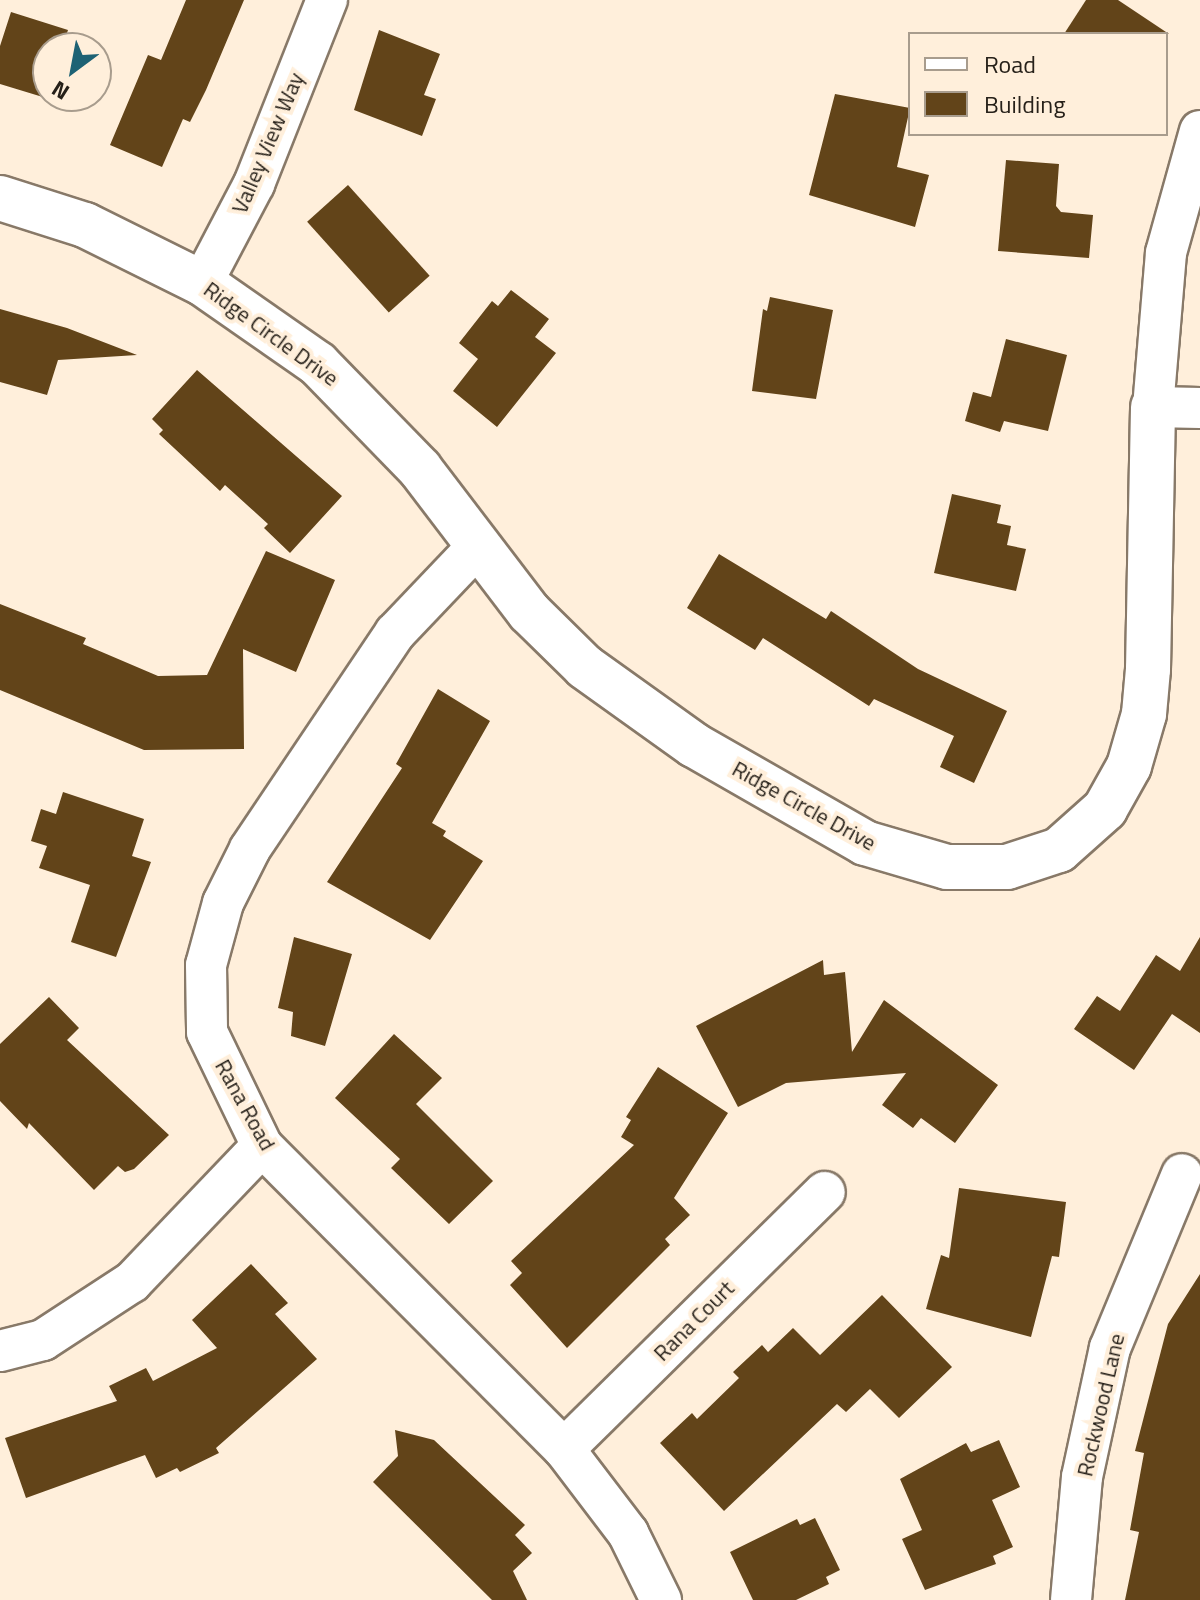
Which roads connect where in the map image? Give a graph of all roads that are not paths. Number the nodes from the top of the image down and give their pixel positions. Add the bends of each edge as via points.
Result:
1 (327, 0) edge
2 (1200, 131) edge
3 (0, 198) edge
4 (202, 283) junction
5 (1153, 407) junction
6 (1200, 408) edge
7 (476, 548) junction
8 (262, 1146) junction
9 (1182, 1174) dead end
10 (825, 1192) dead end
11 (0, 1351) edge
12 (564, 1449) junction
13 (661, 1600) edge
14 (1071, 1600) edge

1 - 4 street, Valley View Way via 254,184
2 - 5 street, Ridge Circle Drive via 1166,253
3 - 4 street, Ridge Circle Drive via 85,225
4 - 7 street, Ridge Circle Drive via 318,364 357,399 420,469
5 - 6 street
5 - 7 street, Ridge Circle Drive via 1148,669 1144,714 1129,766 1086,830 1059,850 1007,867 947,867 865,843 694,745 585,667 529,612
7 - 8 street, Rana Road via 395,633 250,849 223,903 206,965 207,1032
8 - 11 street via 132,1282 43,1340
8 - 12 street, Rana Road
9 - 14 street, Rockwood Lane via 1110,1348 1082,1477
10 - 12 street, Rana Court
12 - 13 street, Rana Road via 628,1533

